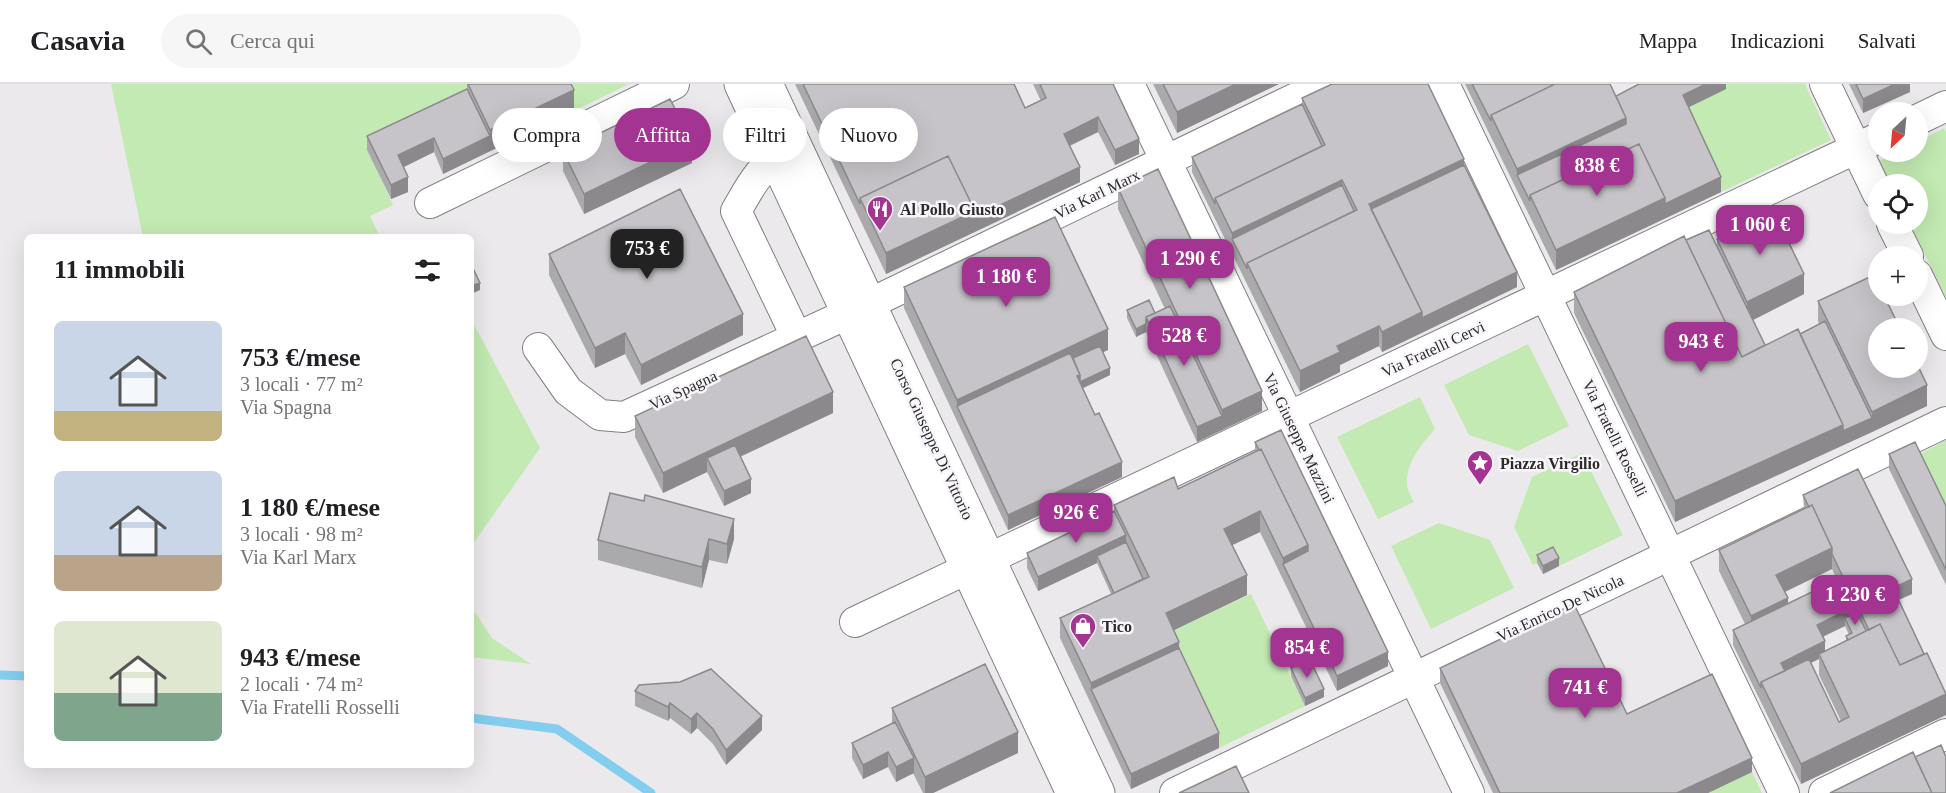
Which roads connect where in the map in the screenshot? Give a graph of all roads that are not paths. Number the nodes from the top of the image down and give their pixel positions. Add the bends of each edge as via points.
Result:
1 (674, 84) edge
2 (741, 84) edge
3 (766, 84) edge
4 (1129, 84) edge
5 (1325, 84) edge
6 (1444, 84) edge
7 (1825, 84) edge
8 (1946, 106) edge
9 (756, 108) edge
10 (773, 108) edge
11 (1928, 115) edge
12 (1867, 144) edge
13 (1166, 160) junction
14 (775, 162) edge
15 (790, 162) edge
16 (1874, 174) edge
17 (430, 203) dead end
18 (1546, 295) junction
19 (1928, 298) edge
20 (859, 309) junction
21 (1946, 335) edge
22 (797, 338) junction
23 (538, 348) dead end
24 (1289, 417) junction
25 (1946, 422) edge
26 (1671, 555) junction
27 (978, 564) junction
28 (855, 622) dead end
29 (1413, 677) junction
30 (1946, 734) edge
31 (1073, 793) edge
32 (1098, 793) edge
33 (1175, 793) edge
34 (1469, 793) edge
35 (1784, 793) edge
36 (1824, 793) edge

1 - 17 street
2 - 9 main road, Corso Giuseppe Di Vittorio
3 - 10 main road, Corso Giuseppe Di Vittorio
4 - 13 street, Via Giuseppe Mazzini
5 - 13 street, Via Karl Marx
6 - 18 street, Via Fratelli Rosselli
7 - 12 street
8 - 11 street
12 - 16 street
12 - 18 street, Via Fratelli Cervi
13 - 20 street, Via Karl Marx
13 - 24 street, Via Giuseppe Mazzini
14 - 22 street via 757,175 736,211
15 - 20 main road, Corso Giuseppe Di Vittorio
18 - 24 street, Via Fratelli Cervi
18 - 26 street, Via Fratelli Rosselli
19 - 21 street
20 - 22 street, Via Spagna
20 - 27 main road, Corso Giuseppe Di Vittorio
22 - 23 street, Via Spagna via 624,417 600,415 568,391
24 - 27 street, Via Fratelli Cervi
24 - 29 street, Via Giuseppe Mazzini
25 - 26 street, Via Enrico De Nicola
26 - 29 street, Via Enrico De Nicola
26 - 35 street, Via Fratelli Rosselli
27 - 28 street, Via Fratelli Cervi
27 - 31 main road, Corso Giuseppe Di Vittorio
27 - 32 main road, Corso Giuseppe Di Vittorio
29 - 33 street, Via Enrico De Nicola
29 - 34 street, Via Giuseppe Mazzini
30 - 36 street

